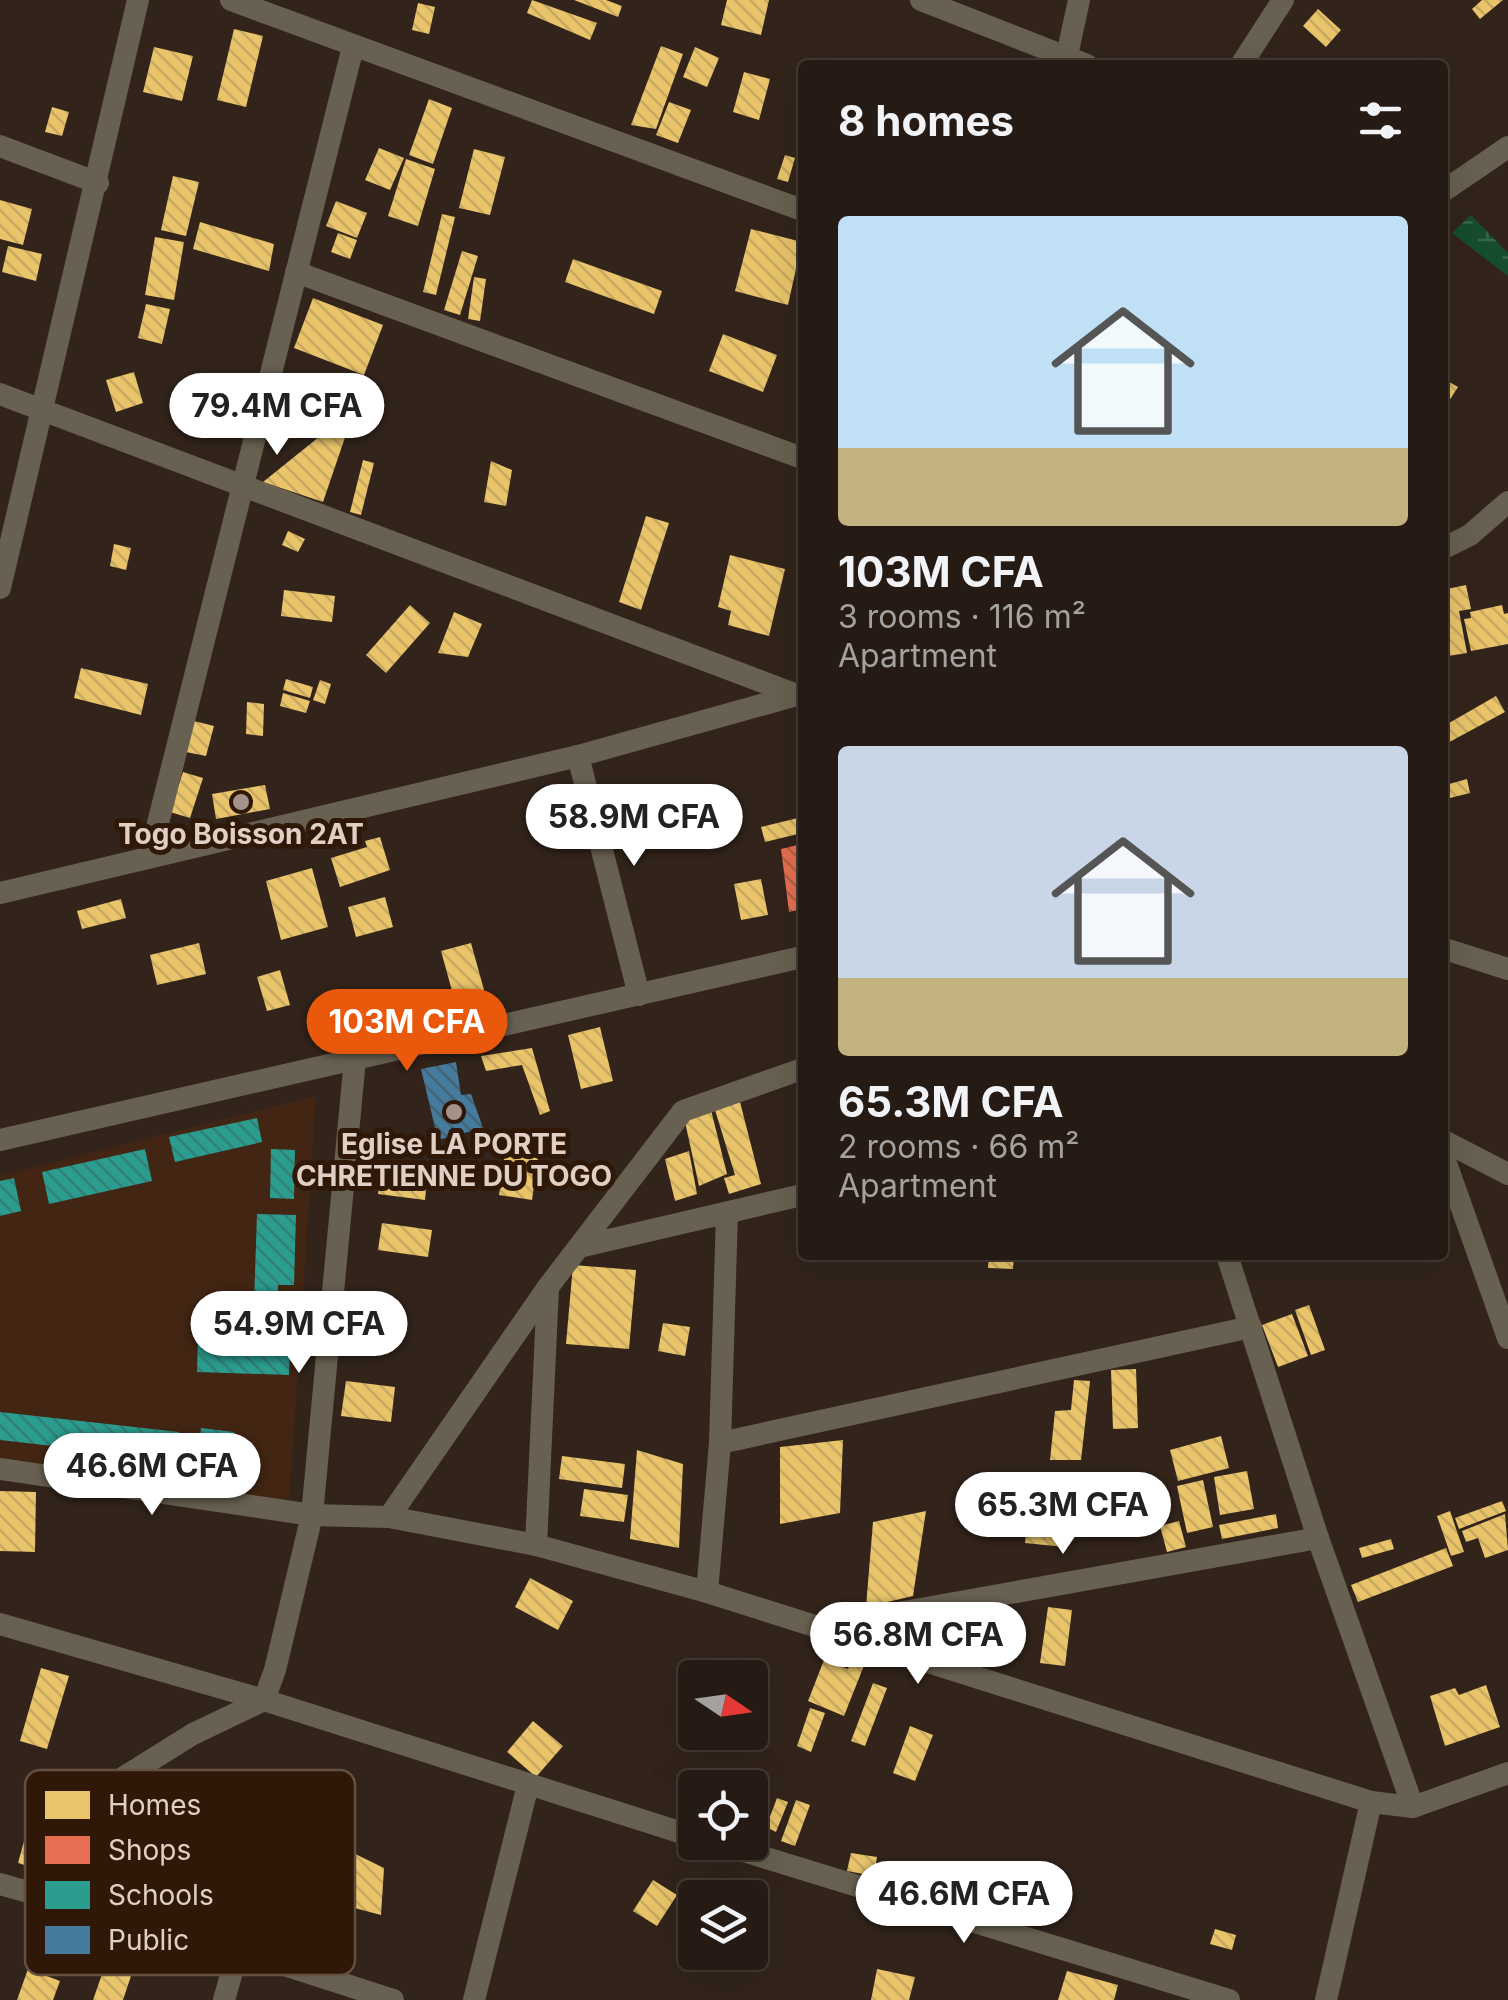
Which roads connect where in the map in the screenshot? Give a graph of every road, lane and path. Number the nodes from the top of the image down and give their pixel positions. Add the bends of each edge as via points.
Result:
1 (138, 0) edge
2 (231, 0) edge
3 (921, 0) edge
4 (1079, 0) edge
5 (1283, 0) edge
6 (353, 47) junction
7 (1066, 60) edge
8 (1073, 60) edge
9 (1244, 60) edge
10 (0, 146) edge
11 (1508, 147) edge
12 (98, 183) junction
13 (1448, 188) edge
14 (798, 209) edge
15 (296, 272) junction
16 (0, 394) edge
17 (42, 410) junction
18 (798, 457) edge
19 (243, 486) junction
20 (1508, 502) edge
21 (1448, 546) edge
22 (0, 588) edge
23 (798, 693) edge
24 (798, 695) edge
25 (578, 756) junction
26 (150, 855) junction
27 (0, 893) edge
28 (1448, 950) edge
29 (798, 958) edge
30 (1508, 969) edge
31 (638, 994) junction
32 (355, 1059) junction
33 (798, 1069) edge
34 (0, 1140) edge
35 (1448, 1143) edge
36 (1448, 1169) edge
37 (1508, 1174) edge
38 (798, 1196) edge
39 (727, 1213) junction
40 (582, 1246) junction
41 (1229, 1260) edge
42 (548, 1287) junction
43 (1250, 1327) junction
44 (1508, 1338) edge
45 (720, 1443) junction
46 (0, 1469) edge
47 (312, 1515) junction
48 (390, 1517) junction
49 (1318, 1538) junction
50 (536, 1545) junction
51 (707, 1592) junction
52 (0, 1624) edge
53 (816, 1628) junction
54 (264, 1700) junction
55 (134, 1770) edge
56 (1508, 1773) edge
57 (528, 1785) junction
58 (1371, 1802) junction
59 (1413, 1807) junction
60 (678, 1832) edge
61 (768, 1859) edge
62 (0, 1884) edge
63 (25, 1891) edge
64 (231, 1975) edge
65 (316, 1975) edge
66 (224, 2000) edge
67 (393, 2000) edge
68 (474, 2000) edge
69 (1229, 2000) edge
70 (1326, 2000) edge

1 - 12 street
2 - 6 street
3 - 7 street
4 - 8 street
5 - 9 street
6 - 14 street
6 - 15 street
10 - 12 street
11 - 13 street
12 - 17 street
15 - 18 street
15 - 19 street
16 - 17 street
17 - 19 street
17 - 22 street
19 - 23 street
19 - 26 street
20 - 21 street
24 - 25 street
25 - 26 street
25 - 31 street
26 - 27 street
28 - 30 street
29 - 31 street
31 - 32 street
32 - 34 street
32 - 47 street
33 - 40 street via 683,1112
35 - 37 street
36 - 44 street
38 - 39 street
39 - 40 street
39 - 45 street
40 - 42 street
41 - 43 street
42 - 48 street
42 - 50 street
43 - 45 street
43 - 49 street
45 - 51 street
46 - 47 street
47 - 48 street
47 - 54 street
48 - 50 street
49 - 53 street
49 - 59 street
50 - 51 street
51 - 53 street
52 - 54 street
53 - 58 street
54 - 55 street
54 - 57 street
56 - 59 street
57 - 60 street
57 - 68 street
58 - 59 street
58 - 70 street
61 - 69 street
62 - 63 street
64 - 66 street
65 - 67 street

